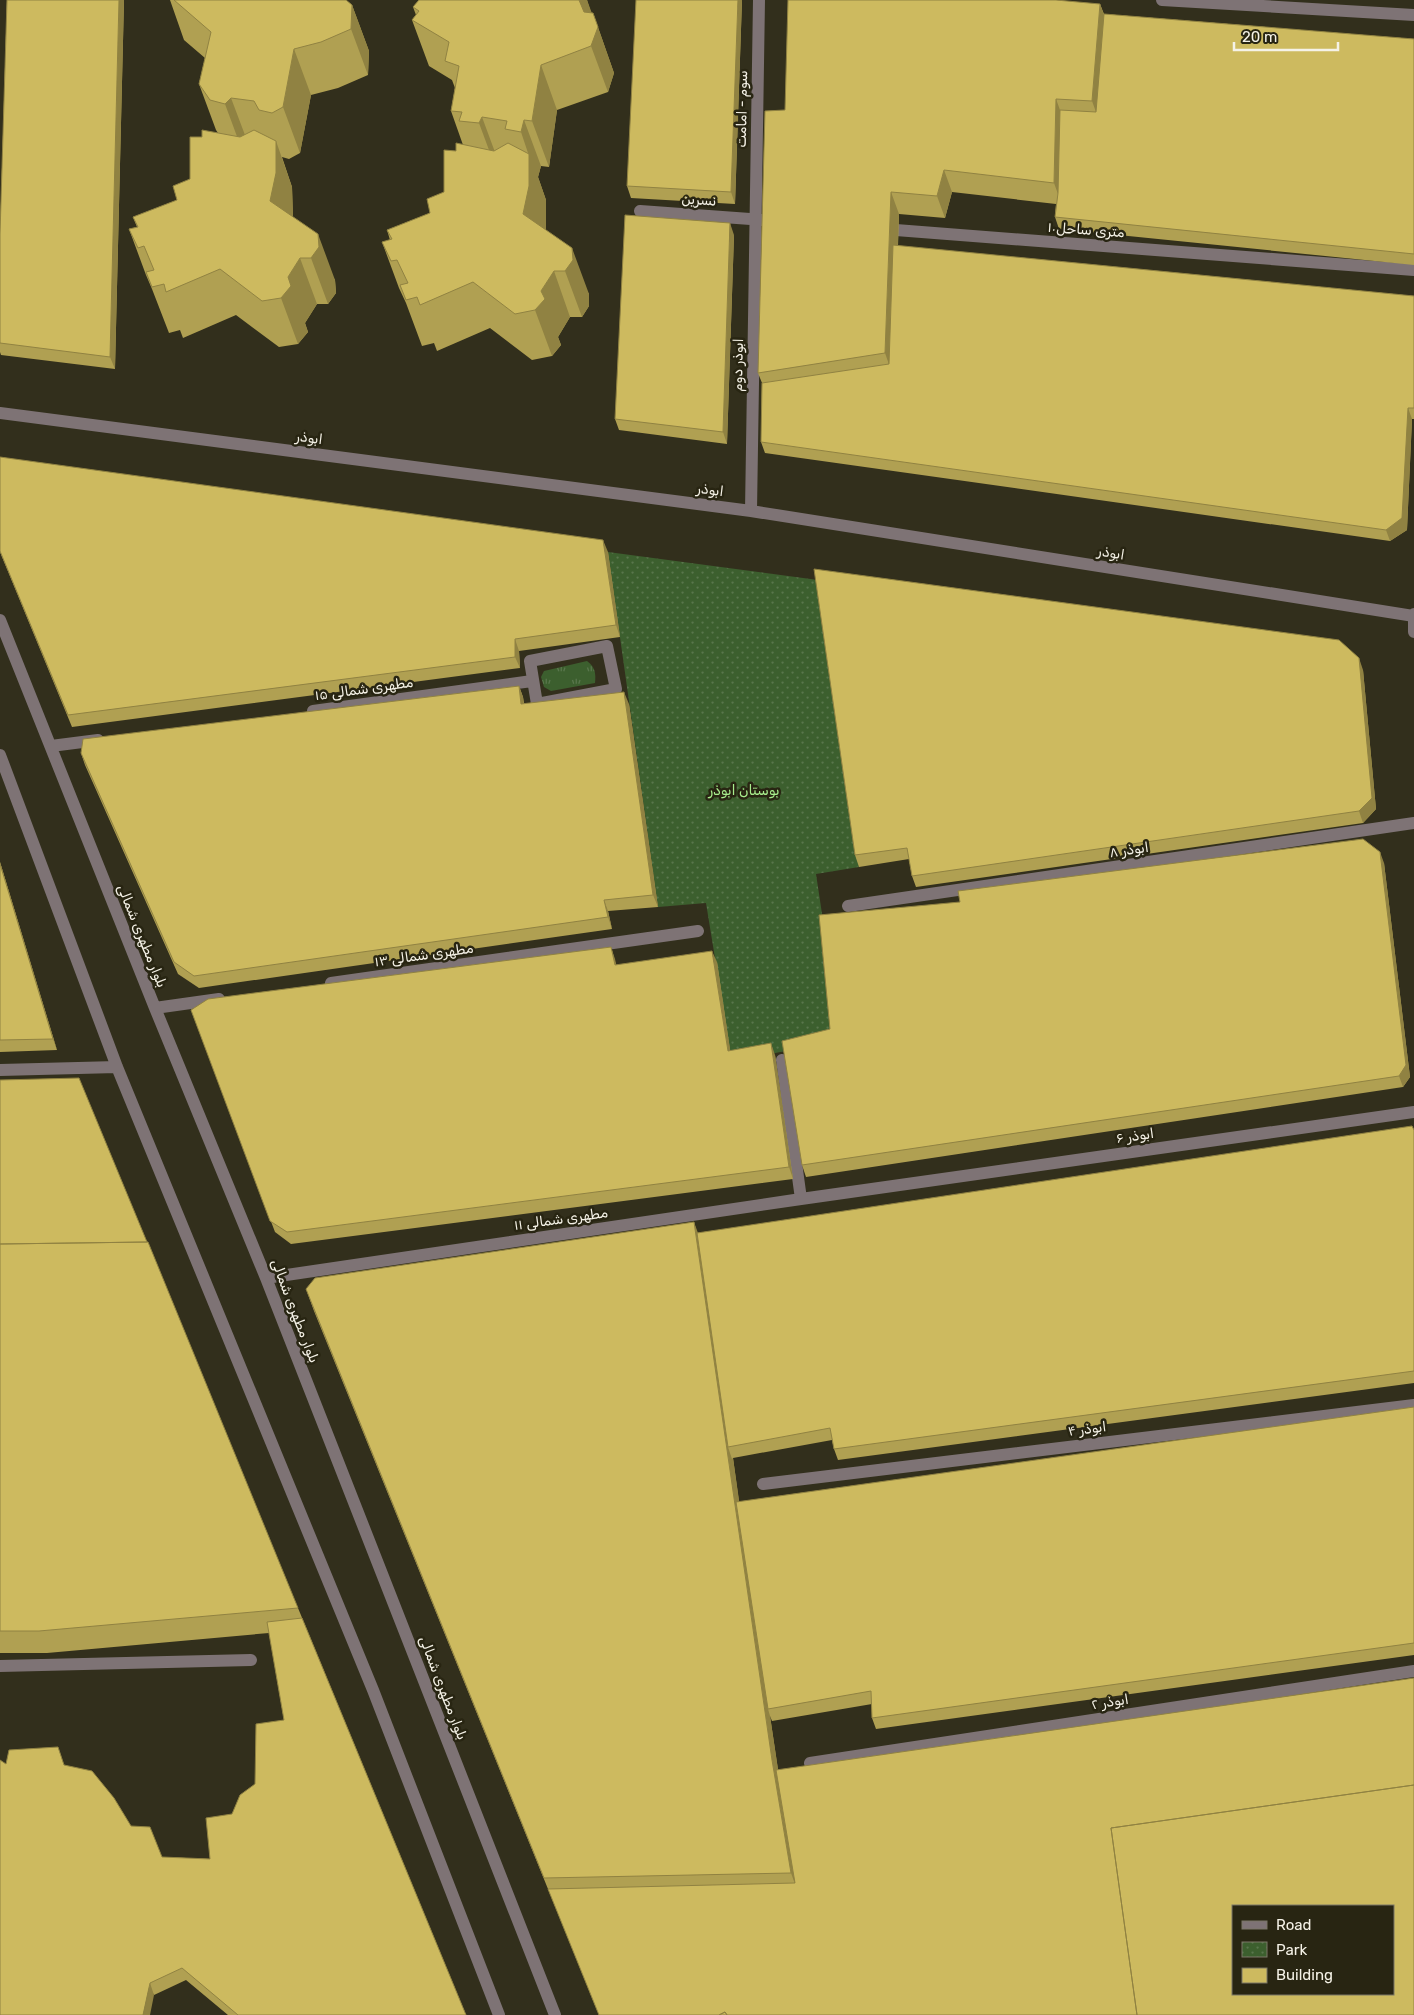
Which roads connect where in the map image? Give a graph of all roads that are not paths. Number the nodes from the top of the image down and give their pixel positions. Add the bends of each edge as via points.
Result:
1 (759, 0) edge
2 (1162, 0) edge
3 (1414, 15) edge
4 (640, 211) dead end
5 (755, 219) junction
6 (795, 222) edge
7 (873, 228) edge
8 (1414, 270) edge
9 (0, 413) edge
10 (751, 510) junction
11 (1414, 615) edge
12 (0, 620) edge
13 (1414, 632) edge
14 (532, 682) junction
15 (296, 713) edge
16 (110, 738) edge
17 (50, 746) junction
18 (0, 755) edge
19 (1414, 823) edge
20 (848, 906) dead end
21 (698, 931) dead end
22 (323, 984) edge
23 (234, 997) edge
24 (155, 1008) junction
25 (782, 1060) edge
26 (117, 1067) junction
27 (0, 1070) edge
28 (1414, 1112) edge
29 (860, 1190) joint
30 (801, 1198) junction
31 (266, 1278) junction
32 (1414, 1405) edge
33 (763, 1484) dead end
34 (251, 1660) dead end
35 (0, 1666) edge
36 (1414, 1671) edge
37 (810, 1763) edge
38 (499, 2015) edge
39 (555, 2015) edge

1 - 5 street, سوم - امامت
2 - 3 street
4 - 5 street, نسرین
5 - 6 street
5 - 10 street, ابوذر دوم
7 - 8 street, ۱۰متری ساحل
9 - 10 street, ابوذر
10 - 11 street, ابوذر
11 - 13 street
12 - 17 street, بلوار مطهری شمالی
14 - 14 street via 537,704 616,689 607,646 530,661
14 - 15 street, مطهری شمالی ۱۵
16 - 17 street
17 - 24 street, بلوار مطهری شمالی
18 - 26 street
19 - 20 street, ابوذر ۸
21 - 22 street, مطهری شمالی ۱۳
23 - 24 street
24 - 31 street, بلوار مطهری شمالی
25 - 30 street
26 - 27 street
26 - 38 street via 373,1690
28 - 29 street, ابوذر ۶
29 - 30 street, مطهری شمالی ۱۱
30 - 31 street, مطهری شمالی ۱۱
31 - 39 street, بلوار مطهری شمالی
32 - 33 street, ابوذر ۴
34 - 35 street
36 - 37 street, ابوذر ۲

